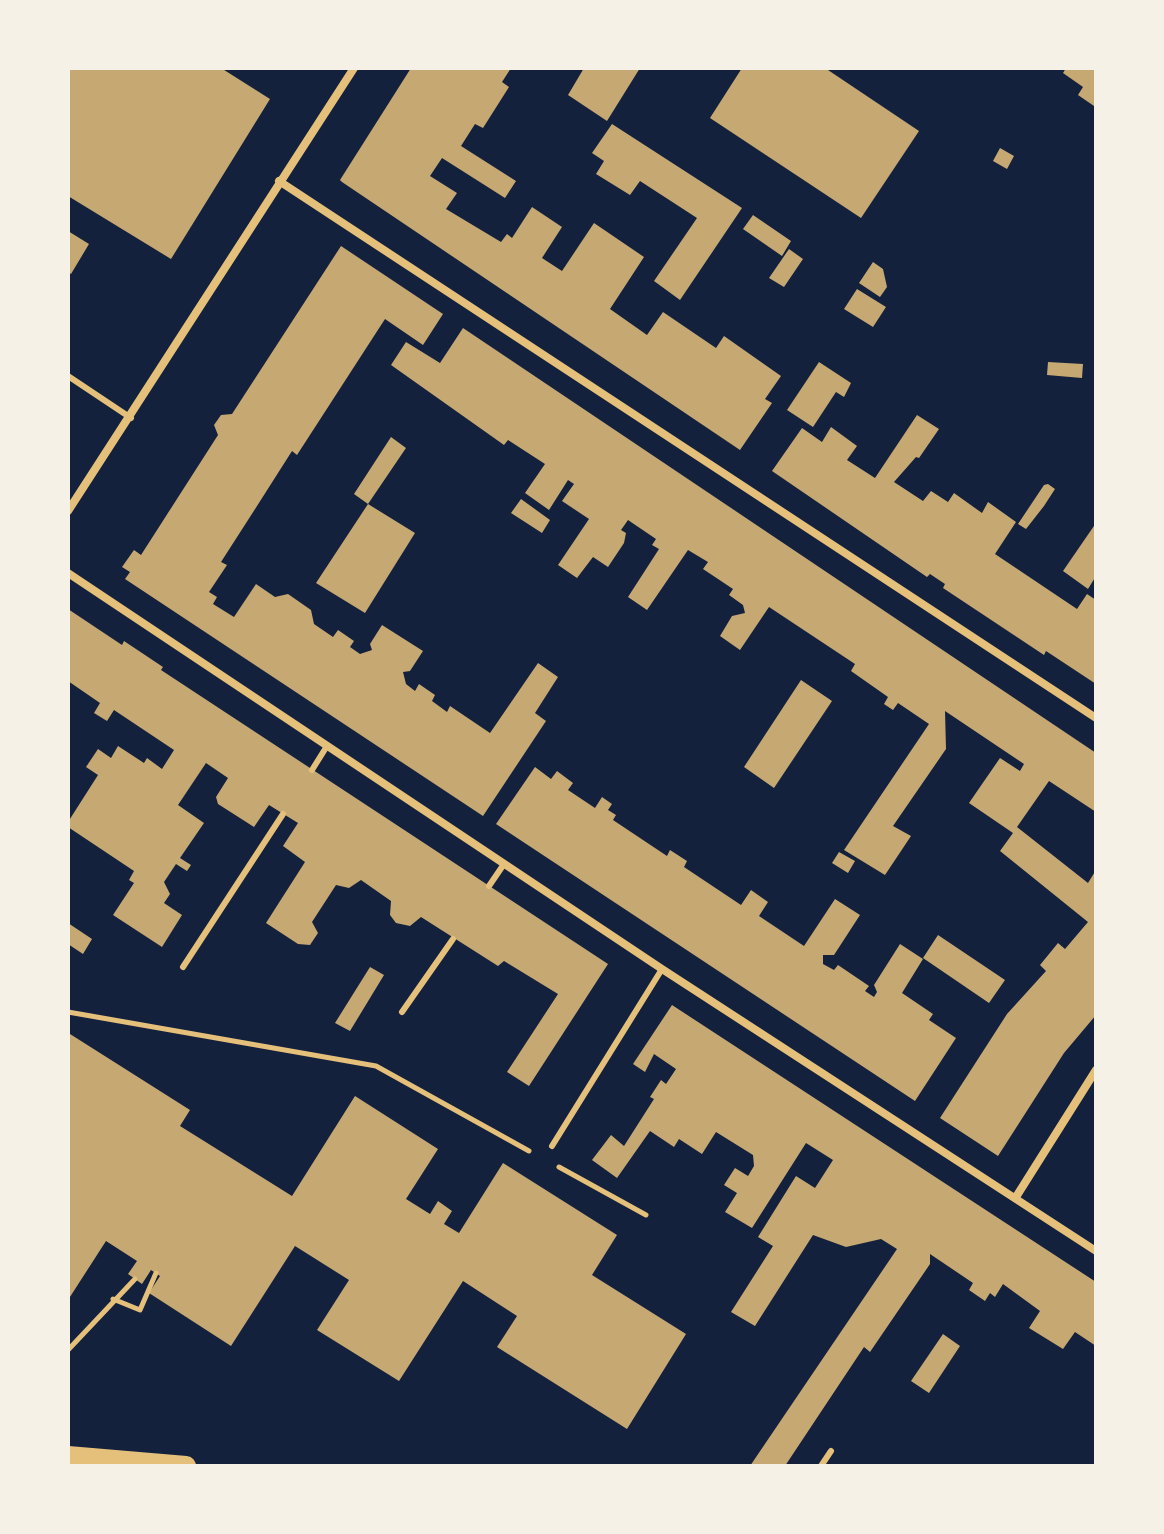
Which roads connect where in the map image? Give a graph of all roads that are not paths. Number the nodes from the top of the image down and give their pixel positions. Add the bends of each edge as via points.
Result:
1 (354, 68) edge
2 (279, 181) junction
3 (68, 376) edge
4 (131, 418) junction
5 (68, 511) edge
6 (68, 573) edge
7 (1096, 718) edge
8 (327, 746) junction
9 (312, 770) dead end
10 (283, 814) dead end
11 (504, 864) junction
12 (489, 886) dead end
13 (453, 939) dead end
14 (183, 967) dead end
15 (662, 969) junction
16 (402, 1012) dead end
17 (1096, 1070) edge
18 (552, 1146) dead end
19 (1016, 1197) junction
20 (1096, 1251) edge
21 (831, 1451) dead end
22 (68, 1456) edge
23 (186, 1466) edge
24 (821, 1466) edge

1 - 2 street
2 - 4 street
2 - 7 street
3 - 4 lane
4 - 5 street
6 - 8 street
8 - 9 lane
8 - 11 street
10 - 14 lane
11 - 12 lane
11 - 15 street
13 - 16 lane
15 - 18 lane
15 - 19 street
17 - 19 street
19 - 20 street
21 - 24 lane
22 - 23 main road

